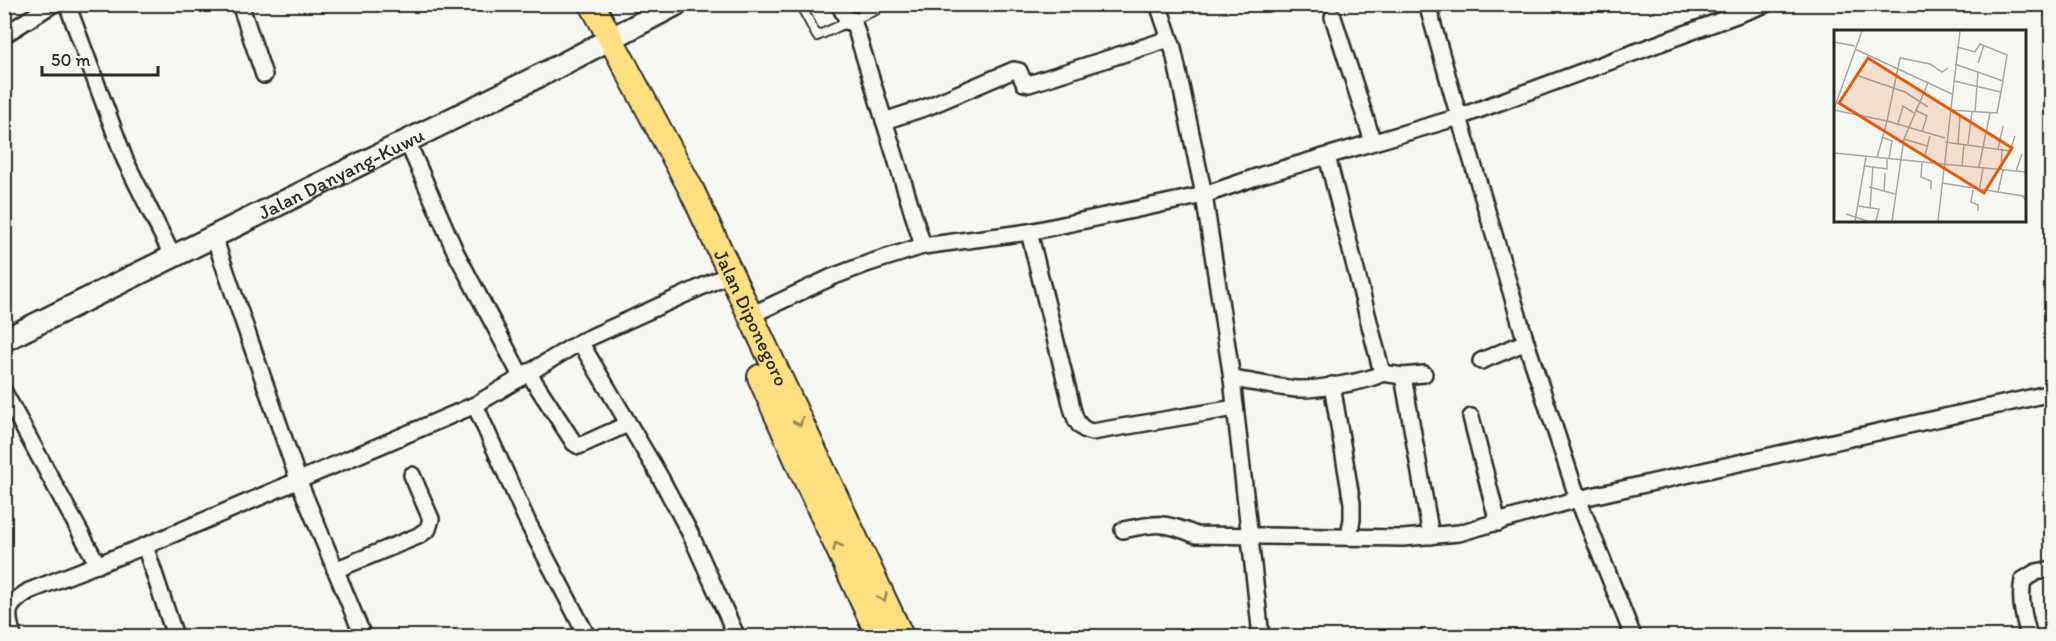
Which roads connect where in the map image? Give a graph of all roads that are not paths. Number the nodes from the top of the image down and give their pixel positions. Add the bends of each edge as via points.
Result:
1 (53, 4) edge
2 (68, 4) edge
3 (240, 4) edge
4 (577, 4) edge
5 (592, 4) edge
6 (677, 4) edge
7 (800, 4) edge
8 (839, 4) edge
9 (859, 4) edge
10 (1158, 4) edge
11 (1426, 4) edge
12 (1766, 4) edge
13 (876, 10) dead end
14 (1333, 17) dead end
15 (855, 19) junction
16 (4, 35) edge
17 (1169, 39) junction
18 (605, 43) junction
19 (264, 75) dead end
20 (1459, 117) junction
21 (884, 121) junction
22 (407, 141) junction
23 (1374, 142) junction
24 (1327, 156) junction
25 (1204, 195) junction
26 (1029, 232) junction
27 (214, 237) junction
28 (923, 246) junction
29 (173, 257) junction
30 (723, 276) junction
31 (750, 316) junction
32 (4, 340) edge
33 (580, 342) junction
34 (1526, 342) junction
35 (1481, 361) dead end
36 (1382, 373) junction
37 (525, 374) junction
38 (1424, 374) dead end
39 (1403, 376) junction
40 (1232, 379) junction
41 (1332, 385) junction
42 (4, 392) edge
43 (2052, 393) edge
44 (476, 405) junction
45 (1235, 408) junction
46 (1471, 417) dead end
47 (628, 424) junction
48 (412, 475) dead end
49 (299, 482) junction
50 (1578, 499) junction
51 (1498, 523) junction
52 (1123, 530) dead end
53 (1248, 536) junction
54 (1431, 536) junction
55 (1349, 537) junction
56 (145, 546) junction
57 (98, 565) junction
58 (2052, 569) edge
59 (335, 570) junction
60 (736, 635) edge
61 (892, 635) edge
62 (13, 636) edge
63 (175, 636) edge
64 (363, 636) edge
65 (587, 636) edge
66 (1261, 636) edge
67 (1633, 636) edge
68 (2029, 636) edge

1 - 16 street
2 - 29 street via 125,160
3 - 19 street
4 - 18 main road, Jalan Diponegoro
5 - 18 main road, Jalan Diponegoro
6 - 18 main road, Jalan Danyang-Kuwu
7 - 15 lane via 817,36
8 - 15 street
9 - 15 lane
10 - 17 street
11 - 20 street
12 - 20 street
13 - 15 lane
14 - 23 street
15 - 21 street
17 - 21 street via 1029,84 1024,83 1019,70 1014,70
17 - 25 street
18 - 22 main road, Jalan Danyang-Kuwu
18 - 30 main road, Jalan Diponegoro via 691,189
20 - 23 street
20 - 34 street
21 - 28 street
22 - 27 main road, Jalan Danyang-Kuwu
22 - 37 street via 456,253
23 - 24 street
24 - 25 street
24 - 36 street
25 - 26 street
25 - 40 street
26 - 28 street
26 - 45 street via 1069,395 1082,429 1092,432
27 - 29 main road, Jalan Danyang-Kuwu
27 - 49 street
28 - 31 street via 832,277
29 - 32 main road, Jalan Danyang-Kuwu
30 - 31 main road, Jalan Diponegoro
30 - 33 street
61 -> 30 main road, Jalan Diponegoro via 801,469
31 -> 61 main road, Jalan Diponegoro
33 - 37 street
33 - 47 street
34 - 35 street
34 - 50 street
36 - 39 street
36 - 41 street
37 - 44 street
37 - 47 street via 579,446
38 - 39 street
39 - 54 street
40 - 41 street via 1297,389
40 - 45 street
41 - 55 street via 1352,503
42 - 57 street
43 - 50 street
44 - 49 street
44 - 65 street via 528,523
45 - 53 street
46 - 51 street
47 - 60 street via 690,532
48 - 59 street via 431,519 428,529
49 - 56 street
49 - 59 street
50 - 51 street
50 - 67 street
51 - 54 street
52 - 53 street via 1155,524 1174,525 1196,534
53 - 55 street
53 - 66 street
54 - 55 street
56 - 57 street
56 - 63 street
57 - 62 street via 13,601 8,613
58 - 68 street via 2023,580 2020,593
59 - 64 street

